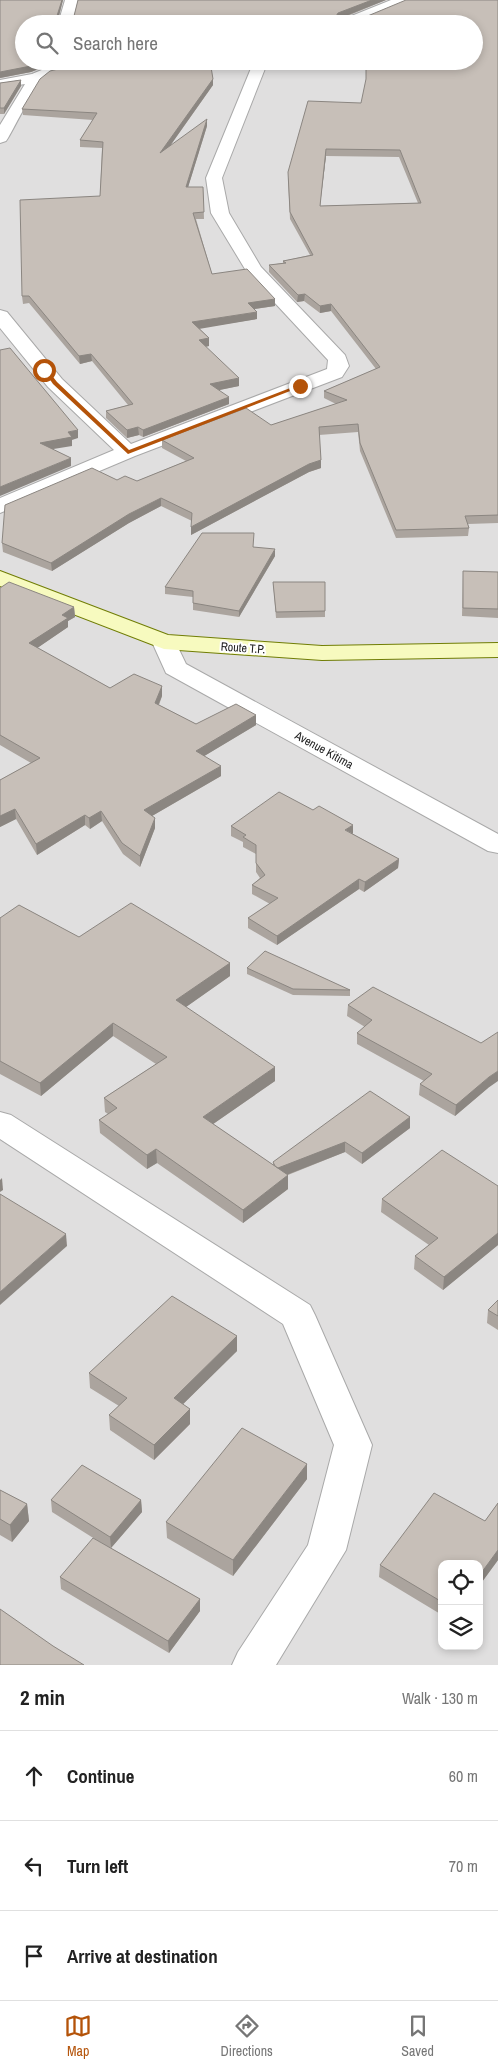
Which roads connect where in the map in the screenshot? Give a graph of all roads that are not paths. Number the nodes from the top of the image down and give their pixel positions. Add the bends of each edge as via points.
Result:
1 (72, 0) edge
2 (403, 0) edge
3 (68, 15) edge
4 (366, 15) edge
5 (51, 70) edge
6 (257, 70) edge
7 (36, 78) junction
8 (0, 84) edge
9 (0, 138) edge
10 (0, 316) edge
11 (128, 452) junction
12 (0, 506) edge
13 (0, 578) edge
14 (164, 642) junction
15 (498, 650) edge
16 (498, 845) edge
17 (0, 1123) edge
18 (252, 1665) edge

1 - 3 street
2 - 4 street
5 - 7 street
6 - 11 street via 214,178 220,213 254,270 338,359 339,366 335,372
7 - 8 street
7 - 9 street
10 - 11 street via 55,383
11 - 12 street
13 - 14 street, Route T.P.
14 - 15 street, Route T.P. via 322,653
14 - 16 street, Avenue Kitima via 175,668
17 - 18 street via 297,1315 353,1445 326,1550

